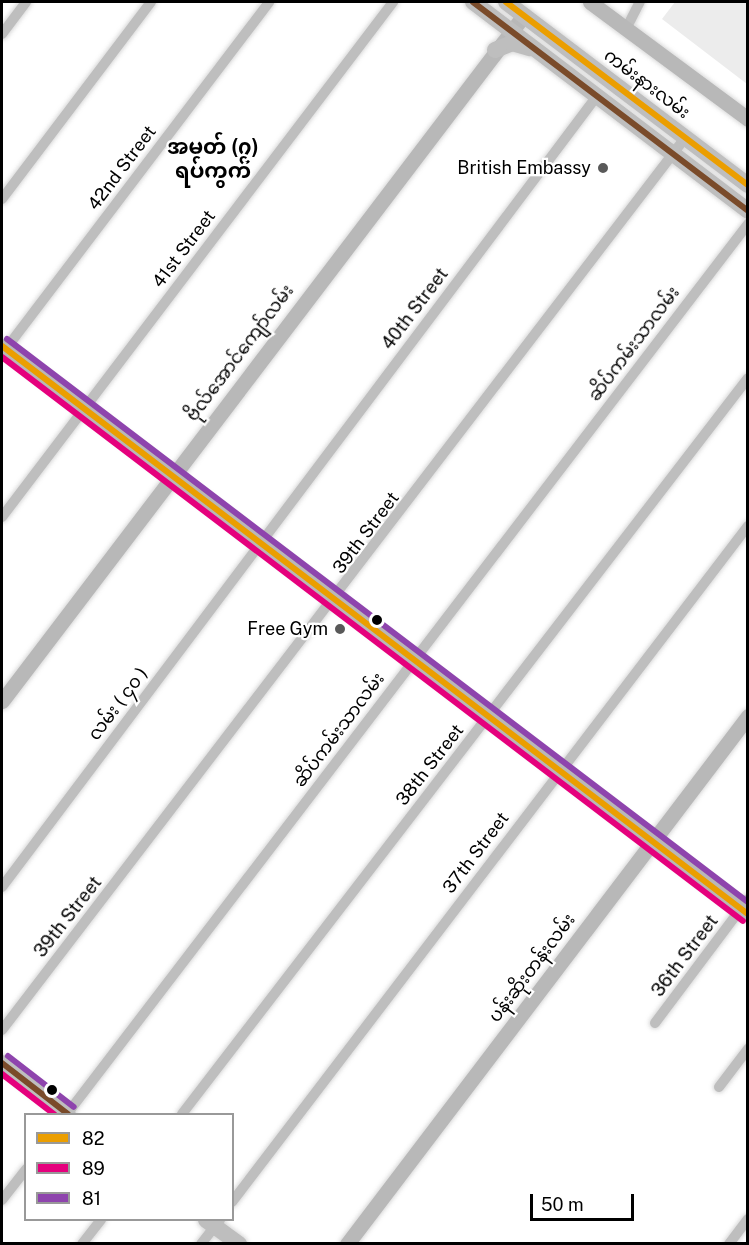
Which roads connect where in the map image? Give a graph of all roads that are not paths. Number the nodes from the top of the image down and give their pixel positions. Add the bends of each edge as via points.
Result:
1 (26, 2) edge
2 (151, 2) edge
3 (269, 2) edge
4 (393, 2) edge
5 (473, 2) edge
6 (506, 2) edge
7 (590, 2) edge
8 (640, 2) edge
9 (487, 12) junction
10 (524, 15) junction
11 (626, 29) junction
12 (512, 31) junction
13 (2, 34) edge
14 (495, 50) junction
15 (536, 50) junction
16 (597, 96) junction
17 (747, 119) edge
18 (685, 138) junction
19 (673, 154) junction
20 (747, 185) edge
21 (2, 198) edge
22 (747, 211) edge
23 (747, 224) edge
24 (3, 350) edge
25 (747, 378) edge
26 (84, 408) junction
27 (173, 475) junction
28 (2, 517) edge
29 (747, 526) edge
30 (261, 542) junction
31 (336, 600) junction
32 (414, 659) junction
33 (2, 700) edge
34 (488, 716) junction
35 (747, 716) edge
36 (559, 770) junction
37 (652, 841) junction
38 (2, 886) edge
39 (745, 907) edge
40 (655, 1023) dead end
41 (2, 1030) edge
42 (747, 1049) edge
43 (2, 1063) edge
44 (719, 1088) dead end
45 (67, 1113) edge
46 (69, 1113) edge
47 (183, 1113) edge
48 (24, 1172) edge
49 (234, 1199) edge
50 (2, 1200) edge
51 (747, 1219) edge
52 (100, 1221) edge
53 (212, 1224) edge
54 (82, 1244) edge
55 (201, 1244) edge
56 (240, 1244) edge
57 (347, 1244) edge
58 (729, 1244) edge

1 - 13 street
2 - 21 street
3 - 24 street, 42nd Street
4 - 26 street, 41st Street
5 - 9 main road
6 - 10 main road, ကမ်းနားလမ်း
7 - 11 main road
8 - 11 street
9 - 12 main road
9 - 14 main road via 498,32
10 - 12 main road
10 - 18 main road, ကမ်းနားလမ်း
11 - 17 main road
12 - 14 main road, ဗိုလ်အောင်ကျော်လမ်း
12 - 15 main road
14 - 15 main road via 512,43
14 - 27 main road, ဗိုလ်အောင်ကျော်လမ်း
15 - 16 main road
16 - 19 main road
16 - 30 street, 40th Street
18 - 19 street, 39th Street
18 - 20 main road, ကမ်းနားလမ်း
19 - 22 main road
19 - 31 street, 39th Street
23 - 32 street, ဆိပ်ကမ်းသာလမ်း
24 - 26 main road
25 - 34 street, 38th Street
26 - 27 main road
26 - 28 street, 41st Street
27 - 30 main road
27 - 33 main road, ဗိုလ်အောင်ကျော်လမ်း
29 - 36 street, 37th Street
30 - 31 main road
30 - 38 street, လမ်း ( ၄၀ )
31 - 32 main road
31 - 41 street, 39th Street
32 - 34 main road
32 - 46 street, ဆိပ်ကမ်းသာလမ်း
34 - 36 main road
34 - 47 street, 38th Street
35 - 37 main road, ပန်းဆိုးတန်းလမ်း
36 - 37 main road
36 - 49 street, 37th Street
37 - 39 main road
37 - 57 main road, ပန်းဆိုးတန်းလမ်း
39 - 40 street, 36th Street
42 - 44 street
43 - 45 main road
48 - 50 street
51 - 58 street
52 - 54 street
53 - 55 street
53 - 56 main road

